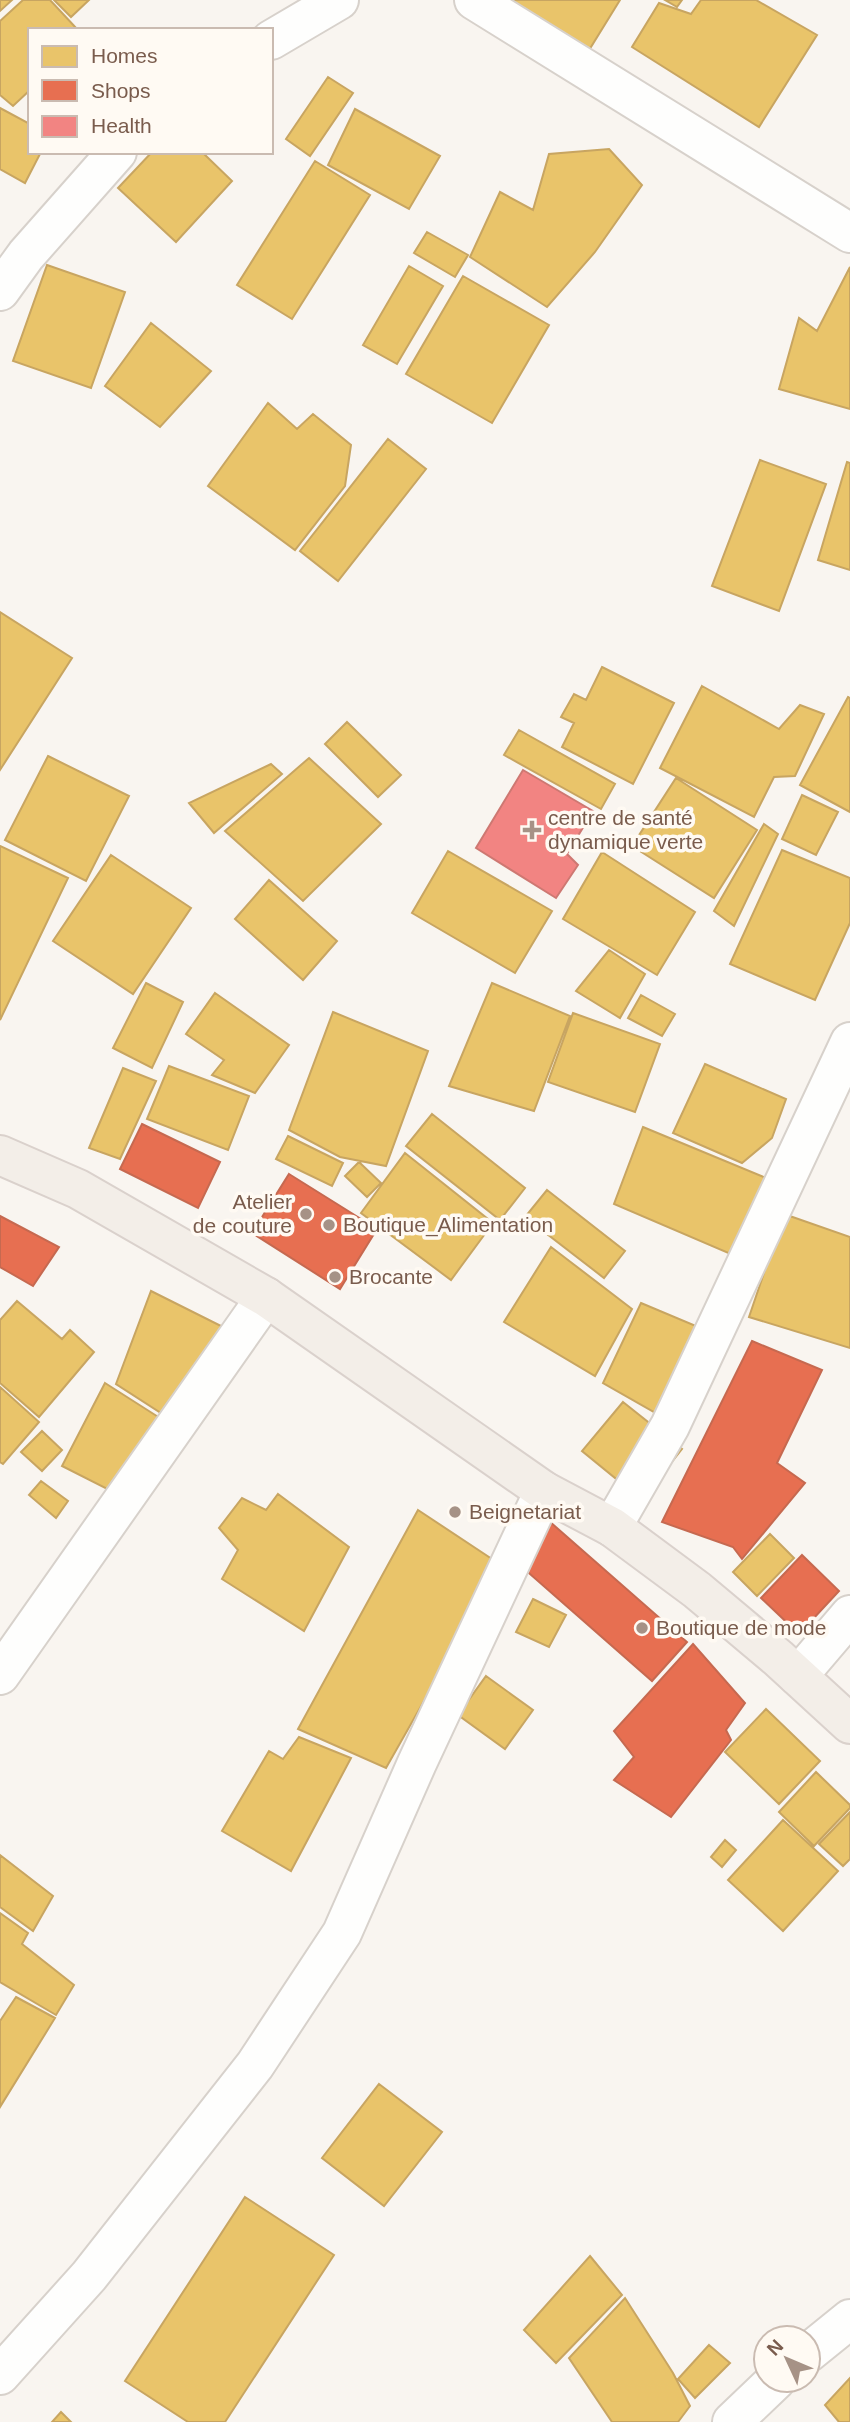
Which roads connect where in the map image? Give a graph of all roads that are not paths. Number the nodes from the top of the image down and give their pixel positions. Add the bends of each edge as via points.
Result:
1 (339, 0) edge
2 (474, 0) edge
3 (273, 39) edge
4 (115, 154) edge
5 (850, 233) edge
6 (0, 291) edge
7 (850, 1042) edge
8 (0, 1155) edge
9 (266, 1297) junction
10 (544, 1491) junction
11 (612, 1527) junction
12 (850, 1615) edge
13 (0, 1675) edge
14 (798, 1676) junction
15 (850, 1724) edge
16 (850, 2319) edge
17 (822, 2342) edge
18 (0, 2375) edge
19 (761, 2394) edge
20 (732, 2422) edge

1 - 3 street
2 - 5 street
4 - 6 street
7 - 11 street via 670,1426
8 - 9 main road via 78,1189
9 - 10 main road
9 - 13 street
10 - 11 main road
10 - 18 street via 342,1933 255,2065 89,2276
11 - 14 main road via 697,1590
12 - 14 street
14 - 15 main road
16 - 17 street
19 - 20 street

